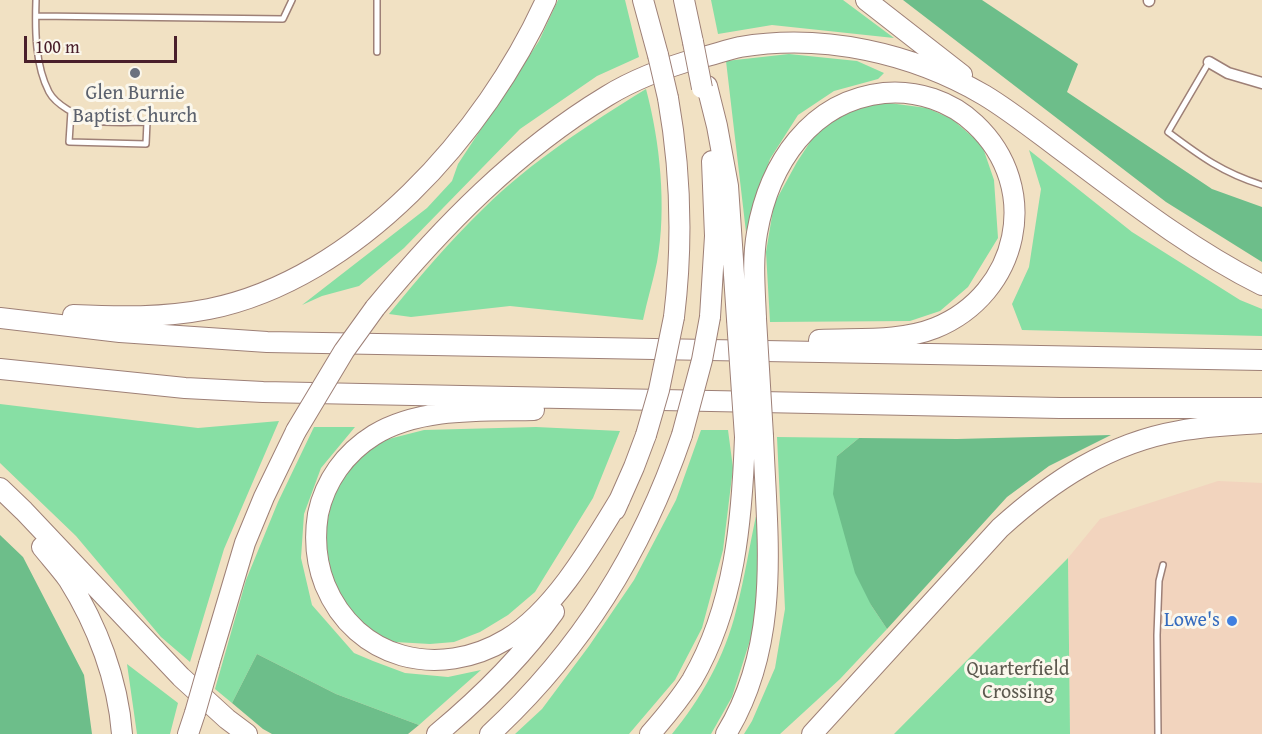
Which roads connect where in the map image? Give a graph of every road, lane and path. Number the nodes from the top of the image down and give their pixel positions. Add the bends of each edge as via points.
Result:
1 (36, 0) edge
2 (292, 0) edge
3 (377, 0) edge
4 (546, 0) edge
5 (643, 0) edge
6 (684, 0) edge
7 (866, 0) edge
8 (36, 16) junction
9 (377, 52) dead end
10 (1209, 62) joint
11 (1262, 83) edge
12 (704, 87) junction
13 (71, 111) junction
14 (1031, 128) junction
15 (1262, 185) edge
16 (1262, 285) edge
17 (0, 310) edge
18 (0, 318) edge
19 (747, 319) junction
20 (567, 348) junction
21 (1262, 360) edge
22 (0, 369) edge
23 (858, 403) junction
24 (1262, 408) edge
25 (1262, 423) edge
26 (754, 437) junction
27 (0, 488) edge
28 (0, 496) edge
29 (620, 499) junction
30 (1163, 565) dead end
31 (122, 734) edge
32 (188, 734) edge
33 (247, 734) edge
34 (437, 734) edge
35 (490, 734) edge
36 (650, 734) edge
37 (726, 734) edge
38 (812, 734) edge
39 (1158, 734) edge

1 - 8 lane
2 - 8 lane via 283,19
3 - 9 lane
4 - 17 highway via 506,74 454,145 393,210 332,258 269,290 178,314 144,318
5 - 29 highway, bridge via 674,133 680,202 679,266 661,381 646,435
6 - 12 highway, bridge
7 - 14 highway
8 - 13 lane via 39,63 50,93
10 - 11 street via 1227,73
10 - 15 lane via 1168,132 1212,164
12 - 19 highway via 717,126
12 - 35 highway, bridge via 715,199 714,275 702,360 682,435 654,510 606,596 546,678
13 - 13 lane via 92,121 147,122 146,144 69,142
14 - 16 highway via 1201,251
14 - 32 highway, bridge via 984,95 930,68 859,48 783,43 740,47 647,75 607,96 555,132 475,198 434,240 375,308 344,351 296,431 245,543
18 - 20 highway via 120,332 256,341
19 - 20 highway via 756,234 763,207 783,160 798,137 816,120 838,105 865,95 915,94 938,100 956,111 990,140 1011,183 1014,231 1008,256 994,282 978,302 956,319 932,329 885,337
19 - 26 highway, bridge
20 - 21 highway
22 - 23 highway via 263,392
23 - 24 highway
23 - 29 highway via 500,411 424,417 376,434 342,463 321,501 315,549 331,599 343,618 363,637 399,655 422,660 464,657 508,639 548,603
25 - 38 highway via 1178,431 1144,440 1113,450 1056,481 1000,528
26 - 36 highway via 736,553 710,643 692,680
26 - 37 highway via 768,556 765,628 745,695
27 - 33 highway via 181,677
28 - 31 highway via 67,578 90,620 114,687
29 - 34 highway via 597,547 549,618 489,688
30 - 39 lane via 1157,635

